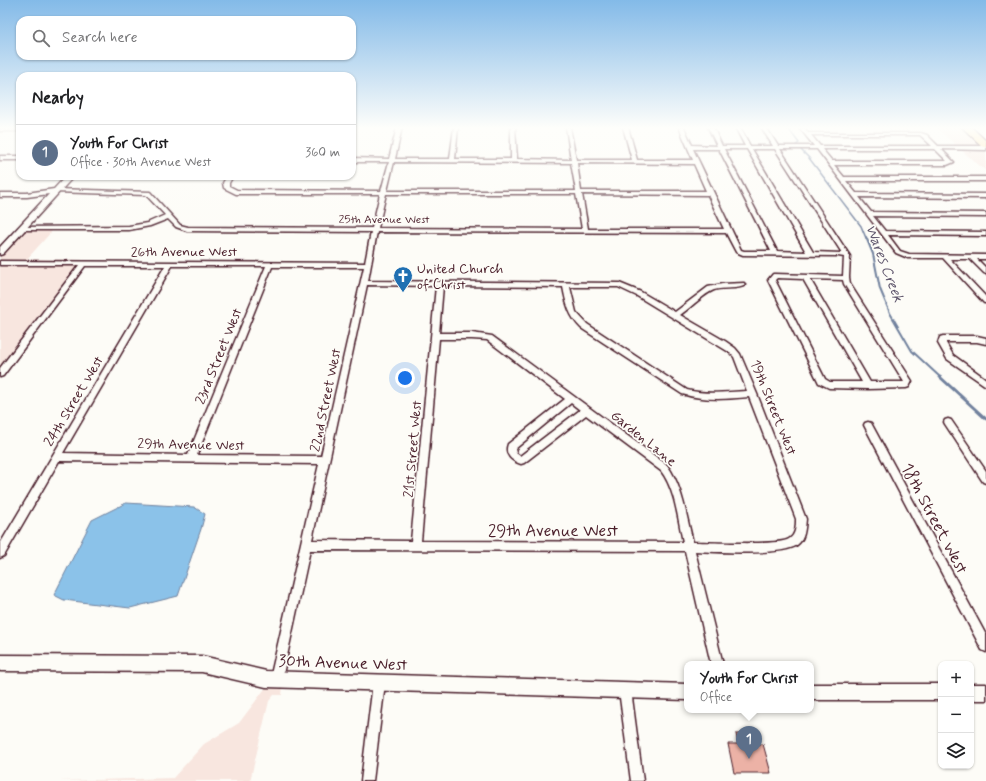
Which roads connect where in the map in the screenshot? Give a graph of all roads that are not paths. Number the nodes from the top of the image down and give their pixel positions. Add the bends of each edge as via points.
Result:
1 (390, 163) edge
2 (574, 163) edge
3 (697, 163) edge
4 (729, 163) edge
5 (758, 163) edge
6 (787, 163) edge
7 (830, 163) edge
8 (842, 179) junction
9 (986, 179) edge
10 (66, 180) edge
11 (228, 180) edge
12 (0, 189) edge
13 (56, 191) junction
14 (384, 193) junction
15 (579, 193) junction
16 (710, 193) junction
17 (0, 195) edge
18 (855, 196) junction
19 (986, 196) edge
20 (869, 214) junction
21 (986, 215) edge
22 (169, 216) junction
23 (22, 228) junction
24 (374, 230) junction
25 (585, 231) junction
26 (728, 231) junction
27 (883, 233) junction
28 (986, 234) edge
29 (0, 252) edge
30 (775, 253) junction
31 (811, 254) junction
32 (847, 256) junction
33 (945, 257) junction
34 (972, 257) junction
35 (986, 257) edge
36 (0, 262) edge
37 (84, 263) junction
38 (170, 263) junction
39 (270, 264) junction
40 (368, 265) junction
41 (986, 272) edge
42 (805, 277) junction
43 (845, 278) junction
44 (364, 283) junction
45 (440, 284) junction
46 (566, 284) junction
47 (742, 285) dead end
48 (986, 301) edge
49 (676, 315) junction
50 (435, 336) junction
51 (986, 341) edge
52 (0, 374) edge
53 (986, 383) edge
54 (868, 386) junction
55 (754, 394) junction
56 (571, 398) junction
57 (587, 410) junction
58 (948, 422) dead end
59 (868, 425) dead end
60 (56, 457) junction
61 (191, 458) junction
62 (325, 460) junction
63 (986, 479) edge
64 (798, 538) joint
65 (306, 545) junction
66 (416, 545) junction
67 (689, 546) junction
68 (0, 553) edge
69 (986, 646) edge
70 (716, 661) edge
71 (0, 663) edge
72 (276, 679) junction
73 (379, 683) junction
74 (625, 690) junction
75 (684, 692) edge
76 (814, 692) edge
77 (938, 692) edge
78 (974, 692) edge
79 (986, 692) edge
80 (367, 781) edge
81 (637, 781) edge

1 - 14 street, 22nd Street West
2 - 15 street
3 - 16 street
4 - 30 street
5 - 31 street
6 - 32 street
7 - 8 street
8 - 9 street
8 - 18 street
10 - 13 street
11 - 14 street via 226,187 238,192
12 - 13 street
13 - 17 street
13 - 22 street, 25th Avenue West via 144,192 151,194
13 - 23 street
14 - 15 street
14 - 24 street, 22nd Street West
15 - 16 street
15 - 25 street
16 - 26 street
18 - 19 street
18 - 20 street
20 - 21 street
20 - 27 street
22 - 23 street via 129,228
22 - 24 street, 25th Avenue West via 178,226 187,229
23 - 29 street
24 - 25 street, 25th Avenue West
24 - 40 street, 22nd Street West
25 - 26 street, 25th Avenue West
26 - 30 street via 740,252
27 - 28 street
27 - 33 street via 901,254
30 - 31 street
31 - 32 street
32 - 43 street
33 - 34 street
33 - 48 street
34 - 35 street
34 - 41 street
36 - 37 street, 26th Avenue West
37 - 38 street, 26th Avenue West
37 - 52 street
38 - 39 street, 26th Avenue West
38 - 60 street, 24th Street West
39 - 40 street, 26th Avenue West
39 - 61 street, 23rd Street West
40 - 44 street, 22nd Street West
42 - 43 street
42 - 54 street
42 - 54 street via 775,276 771,281 820,379 829,385
43 - 54 street via 849,289 908,384
44 - 45 street, 19th Street West
44 - 62 street, 22nd Street West
45 - 46 street, 19th Street West
45 - 50 street, 21st Street West
46 - 49 street, 19th Street West via 619,285 632,289
46 - 55 street via 576,320 675,386 696,395
47 - 49 street via 710,289
49 - 55 street, 19th Street West via 732,350
50 - 56 street, Garden Lane via 489,338
50 - 66 street, 21st Street West
51 - 53 street via 946,338 942,340 950,357
55 - 64 street, 19th Street West via 801,519
56 - 57 street, Garden Lane
56 - 57 street via 511,447 514,457 521,460
57 - 67 street, Garden Lane via 664,468 670,476
58 - 63 street
59 - 69 street, 18th Street West
60 - 61 street, 29th Avenue West
60 - 68 street, 24th Street West
61 - 62 street, 29th Avenue West
62 - 65 street, 22nd Street West
64 - 67 street, 29th Avenue West via 785,546
65 - 66 street, 29th Avenue West
65 - 72 street, 22nd Street West
66 - 67 street, 29th Avenue West
67 - 70 street, Garden Lane
71 - 72 street, 30th Avenue West via 202,664 255,677
72 - 73 street, 30th Avenue West
73 - 74 street, 30th Avenue West
73 - 80 street
74 - 75 street, 30th Avenue West
74 - 81 street
76 - 77 street
78 - 79 street

